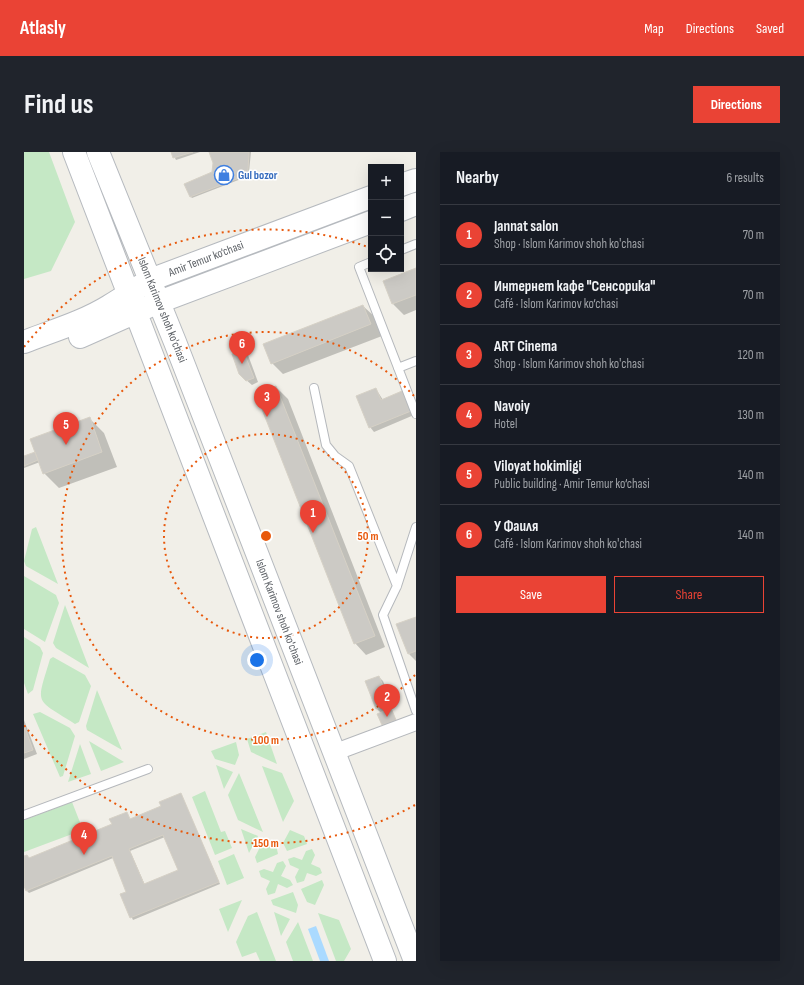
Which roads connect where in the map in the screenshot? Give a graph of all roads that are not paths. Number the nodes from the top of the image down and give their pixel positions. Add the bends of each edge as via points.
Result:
1 (74, 152) edge
2 (98, 152) edge
3 (416, 180) edge
4 (404, 185) edge
5 (368, 198) edge
6 (416, 204) edge
7 (404, 209) edge
8 (368, 223) edge
9 (416, 244) edge
10 (404, 249) edge
11 (368, 263) edge
12 (150, 280) junction
13 (159, 302) junction
14 (131, 303) junction
15 (24, 342) edge
16 (24, 357) edge
17 (416, 361) edge
18 (398, 368) junction
19 (314, 388) dead end
20 (416, 414) edge
21 (416, 526) edge
22 (397, 586) junction
23 (416, 710) edge
24 (416, 722) edge
25 (333, 753) junction
26 (148, 769) dead end
27 (24, 815) edge
28 (385, 961) edge
29 (415, 961) edge

1 - 14 main road, Islom Karimov shoh ko'chasi
2 - 12 main road, Islom Karimov shoh ko'chasi
3 - 4 main road
5 - 12 main road, Amir Temur ko‘chasi
6 - 7 main road
8 - 13 main road, Amir Temur ko‘chasi
9 - 10 lane
11 - 18 lane via 359,267
12 - 13 main road, Islom Karimov shoh ko'chasi
12 - 14 main road, Amir Temur ko‘chasi
13 - 14 main road, Amir Temur ko‘chasi
13 - 25 main road, Islom Karimov shoh ko'chasi
14 - 15 main road, Amir Temur ko‘chasi via 109,306
14 - 16 main road, Amir Temur ko‘chasi via 85,334
14 - 28 main road, Islom Karimov shoh ko'chasi
17 - 18 lane
18 - 20 lane
19 - 22 lane via 326,445 335,456 349,466
21 - 22 lane
22 - 23 lane via 383,615
24 - 25 street
25 - 29 main road, Islom Karimov shoh ko'chasi
26 - 27 lane

